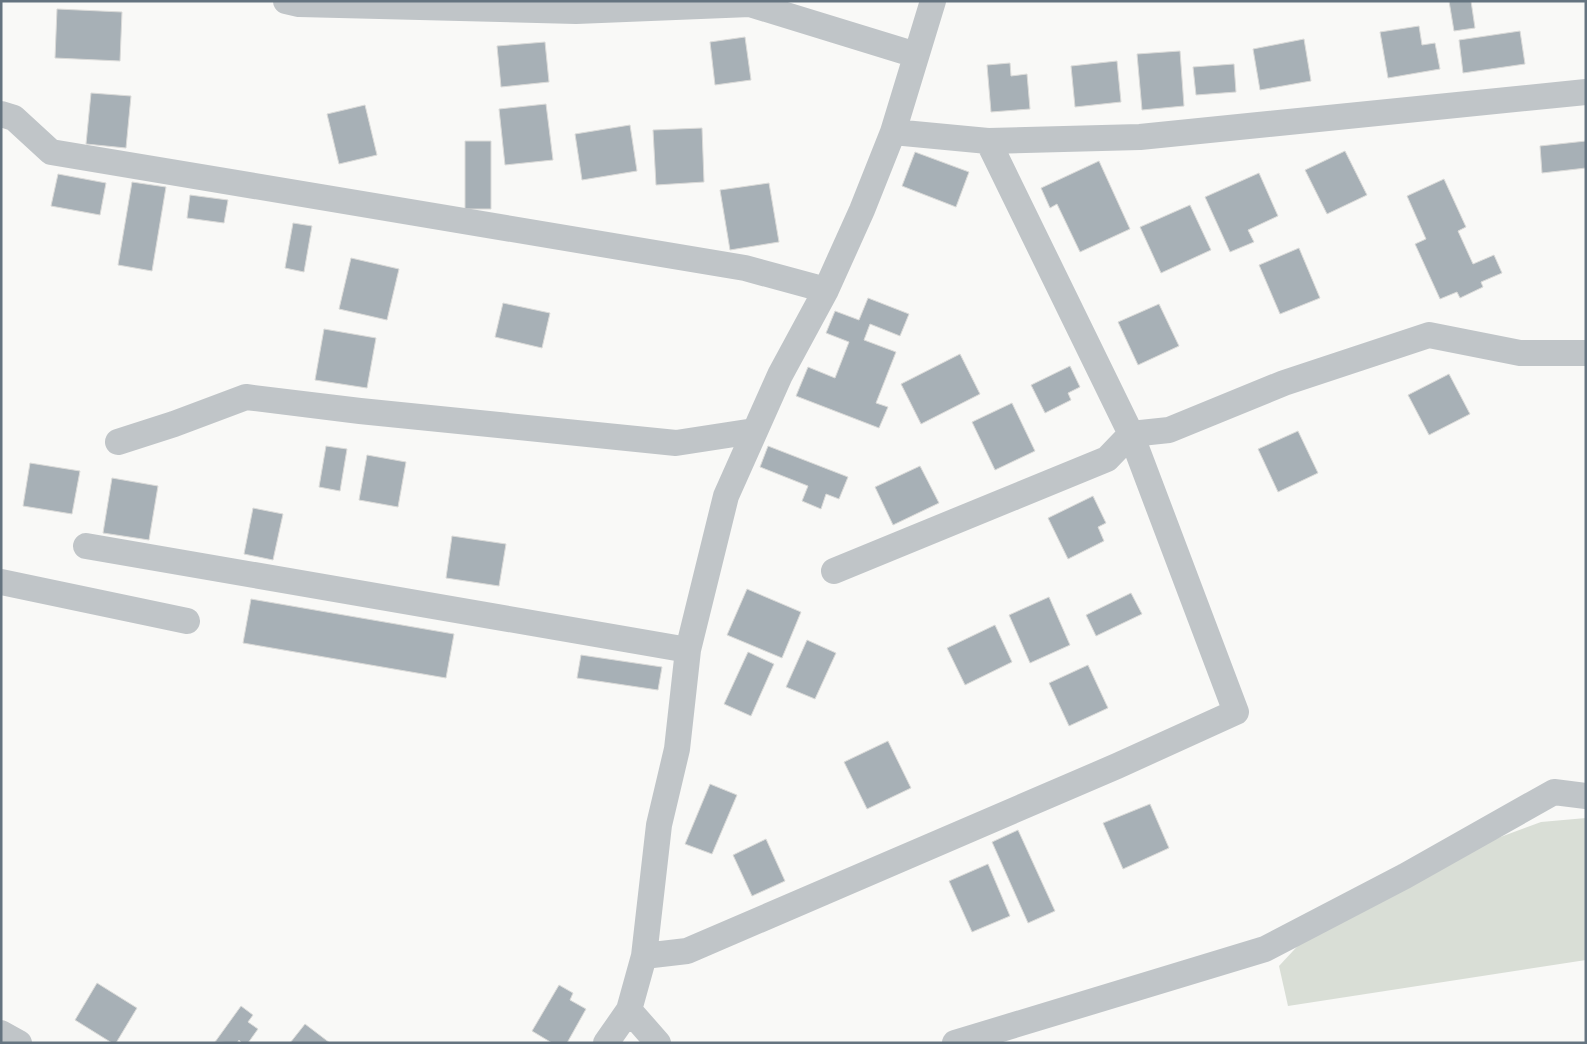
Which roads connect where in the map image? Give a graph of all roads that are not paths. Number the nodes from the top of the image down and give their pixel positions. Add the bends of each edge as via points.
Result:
1 (286, 1) edge
2 (933, 1) edge
3 (916, 55) junction
4 (1586, 92) edge
5 (1, 114) edge
6 (893, 132) junction
7 (988, 141) junction
8 (826, 290) junction
9 (1586, 353) edge
10 (754, 431) junction
11 (1132, 434) junction
12 (118, 442) dead end
13 (86, 546) dead end
14 (834, 570) dead end
15 (1, 582) edge
16 (187, 621) dead end
17 (688, 650) junction
18 (1586, 796) edge
19 (644, 956) junction
20 (629, 1010) junction
21 (1, 1033) edge
22 (19, 1043) edge
23 (606, 1043) edge
24 (658, 1043) edge
25 (954, 1043) edge

1 - 3 street via 299,4 576,11 750,4
2 - 3 street
3 - 6 street
4 - 7 street via 1140,138
5 - 8 street via 14,118 51,152 745,268
6 - 7 street
6 - 8 street
7 - 11 street
8 - 10 street
9 - 11 street via 1520,353 1429,335 1284,384 1169,430
10 - 12 street via 676,443 246,397
10 - 17 street via 726,496
11 - 14 street via 1107,459
11 - 19 street via 1236,712 687,951
13 - 17 street
15 - 16 street
17 - 19 street via 677,750 659,825
18 - 25 street via 1554,792 1405,876 1265,949
19 - 20 street
20 - 23 street
20 - 24 street
21 - 22 street

